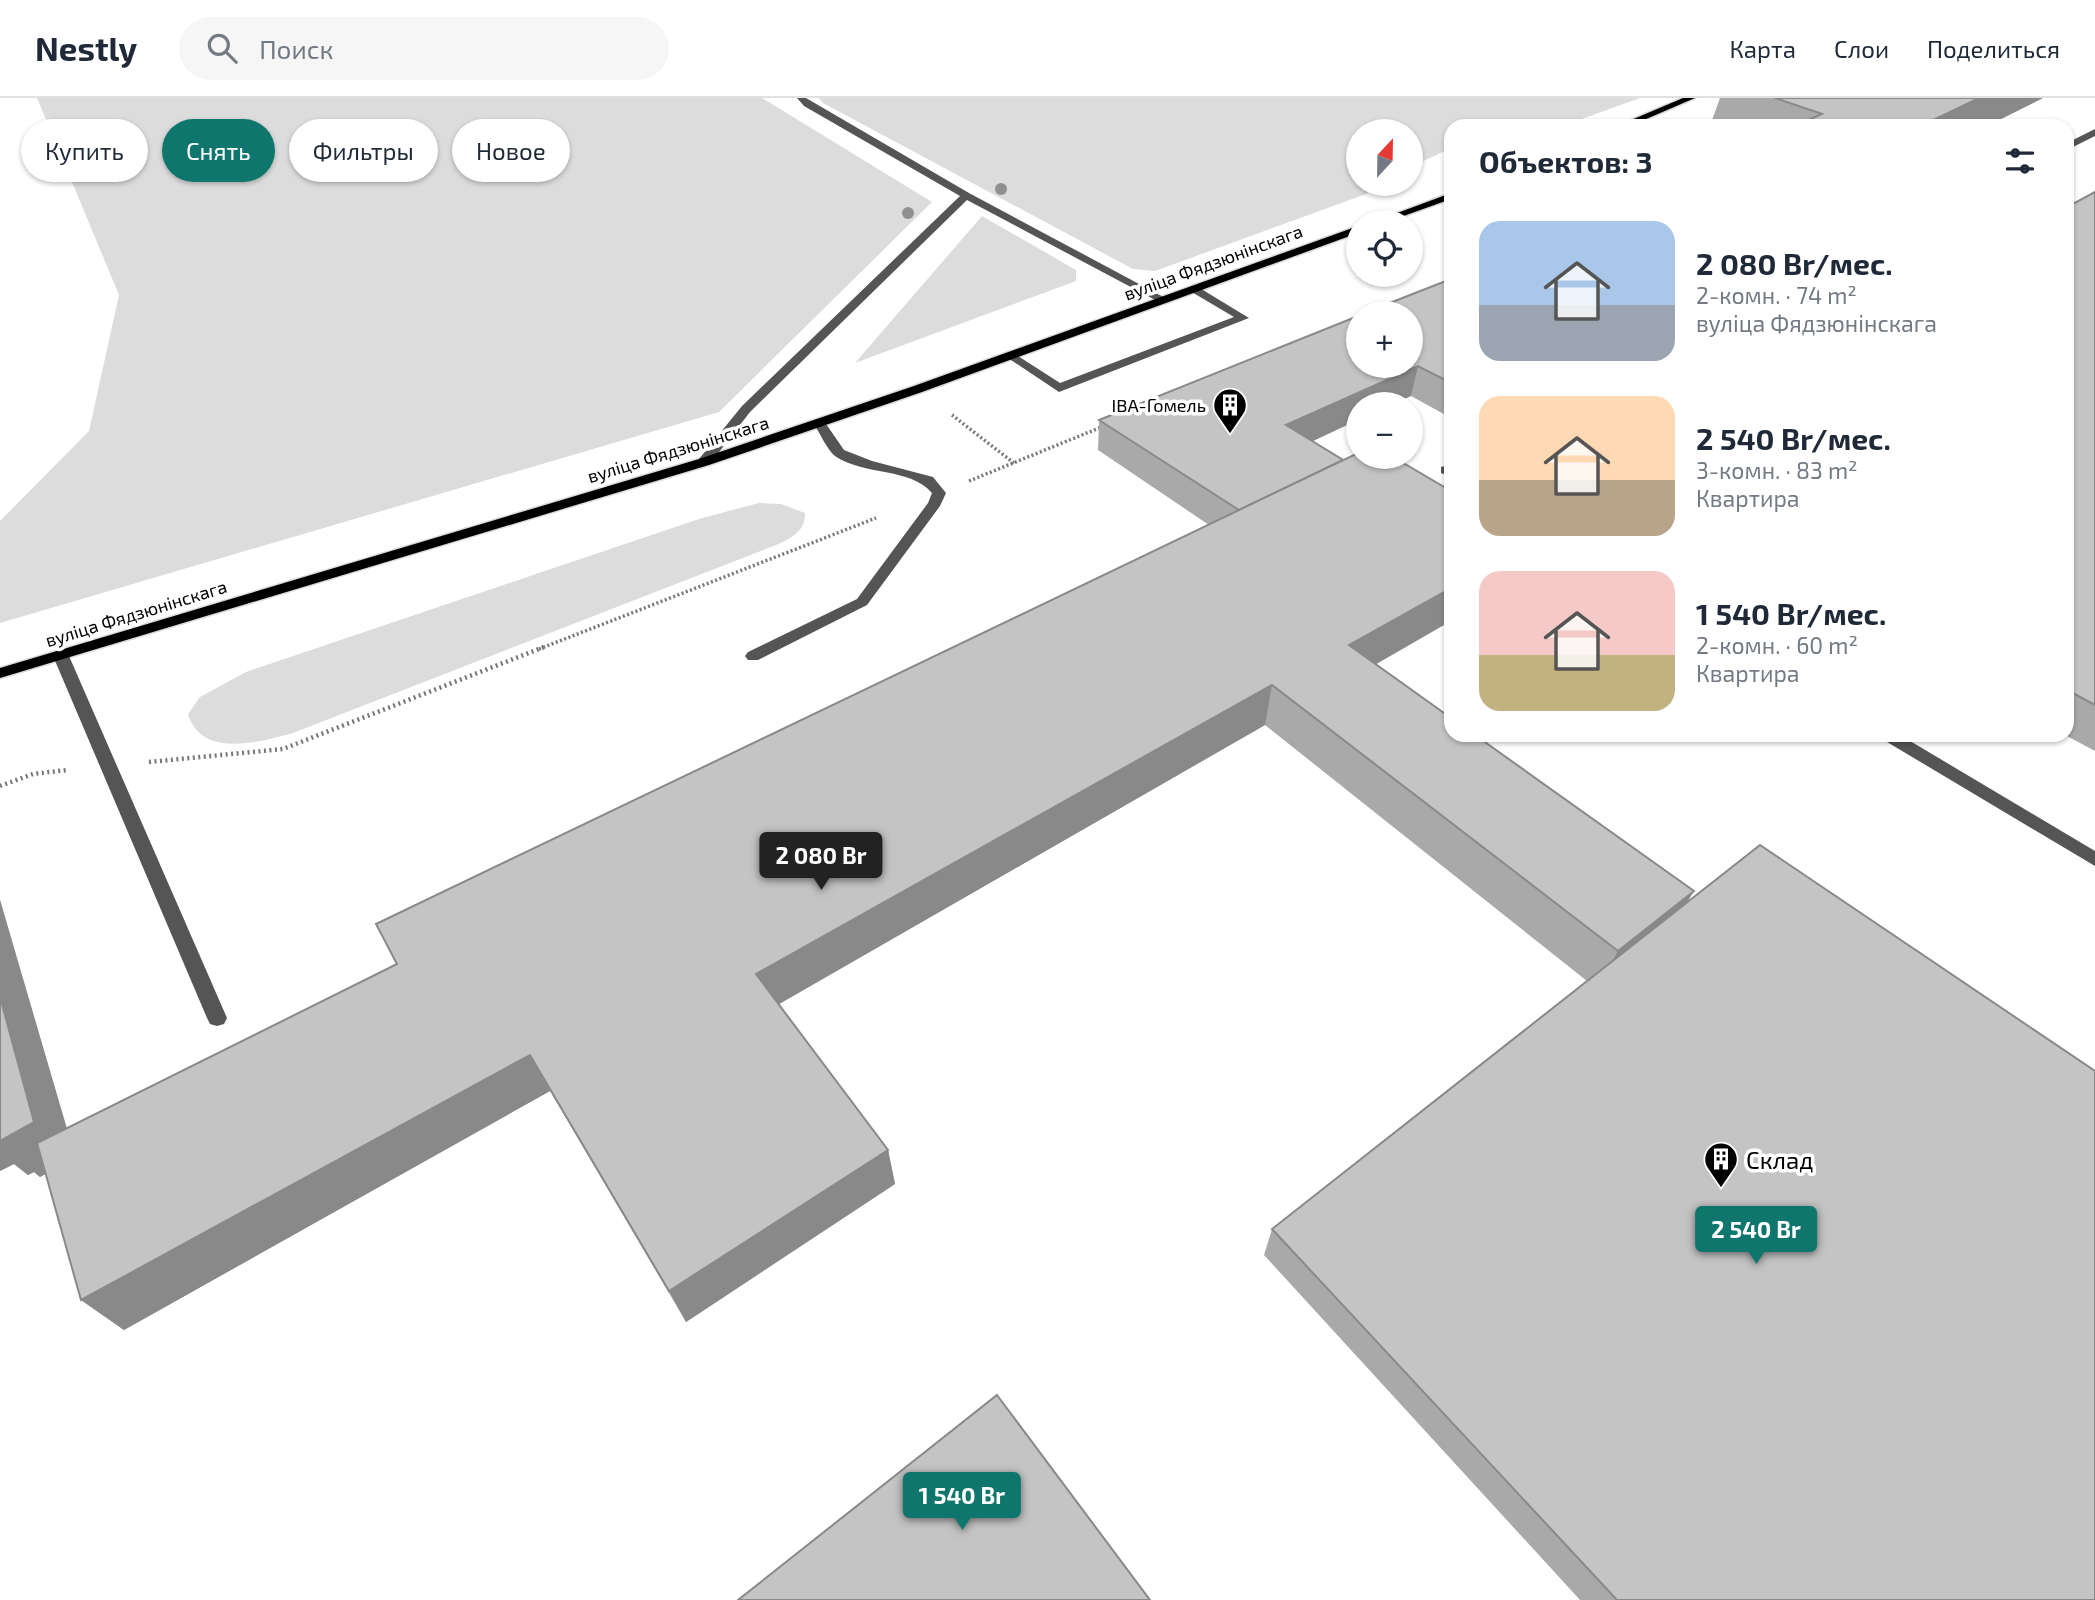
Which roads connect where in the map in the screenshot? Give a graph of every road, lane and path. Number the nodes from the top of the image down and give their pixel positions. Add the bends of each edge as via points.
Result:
1 (801, 98) edge
2 (1691, 98) edge
3 (1639, 119) edge
4 (2095, 132) edge
5 (2074, 143) edge
6 (966, 195) junction
7 (1444, 198) edge
8 (1412, 210) edge
9 (1346, 233) edge
10 (1194, 289) junction
11 (1163, 300) junction
12 (1011, 356) junction
13 (943, 408) dead end
14 (1116, 421) edge
15 (820, 424) junction
16 (704, 462) junction
17 (1015, 463) junction
18 (939, 493) junction
19 (61, 656) junction
20 (753, 656) dead end
21 (0, 673) edge
22 (1900, 742) edge
23 (107, 766) junction
24 (0, 786) edge
25 (2095, 859) edge
26 (217, 1017) dead end

1 - 6 lane
2 - 3 main road
4 - 5 lane
6 - 11 lane
6 - 16 lane via 746,409
7 - 8 main road
9 - 10 main road, вуліца Фядзюнінскага
10 - 11 main road, вуліца Фядзюнінскага
10 - 12 lane via 1243,318 1059,388
11 - 12 main road, вуліца Фядзюнінскага
12 - 15 main road, вуліца Фядзюнінскага
13 - 17 path
14 - 17 path
15 - 16 main road, вуліца Фядзюнінскага
15 - 18 lane via 839,453 928,480
16 - 19 main road, вуліца Фядзюнінскага
17 - 18 path
18 - 20 lane via 862,602
18 - 23 path via 283,749
19 - 21 main road, вуліца Фядзюнінскага
19 - 23 lane
22 - 25 lane
23 - 24 path via 33,774
23 - 26 lane

